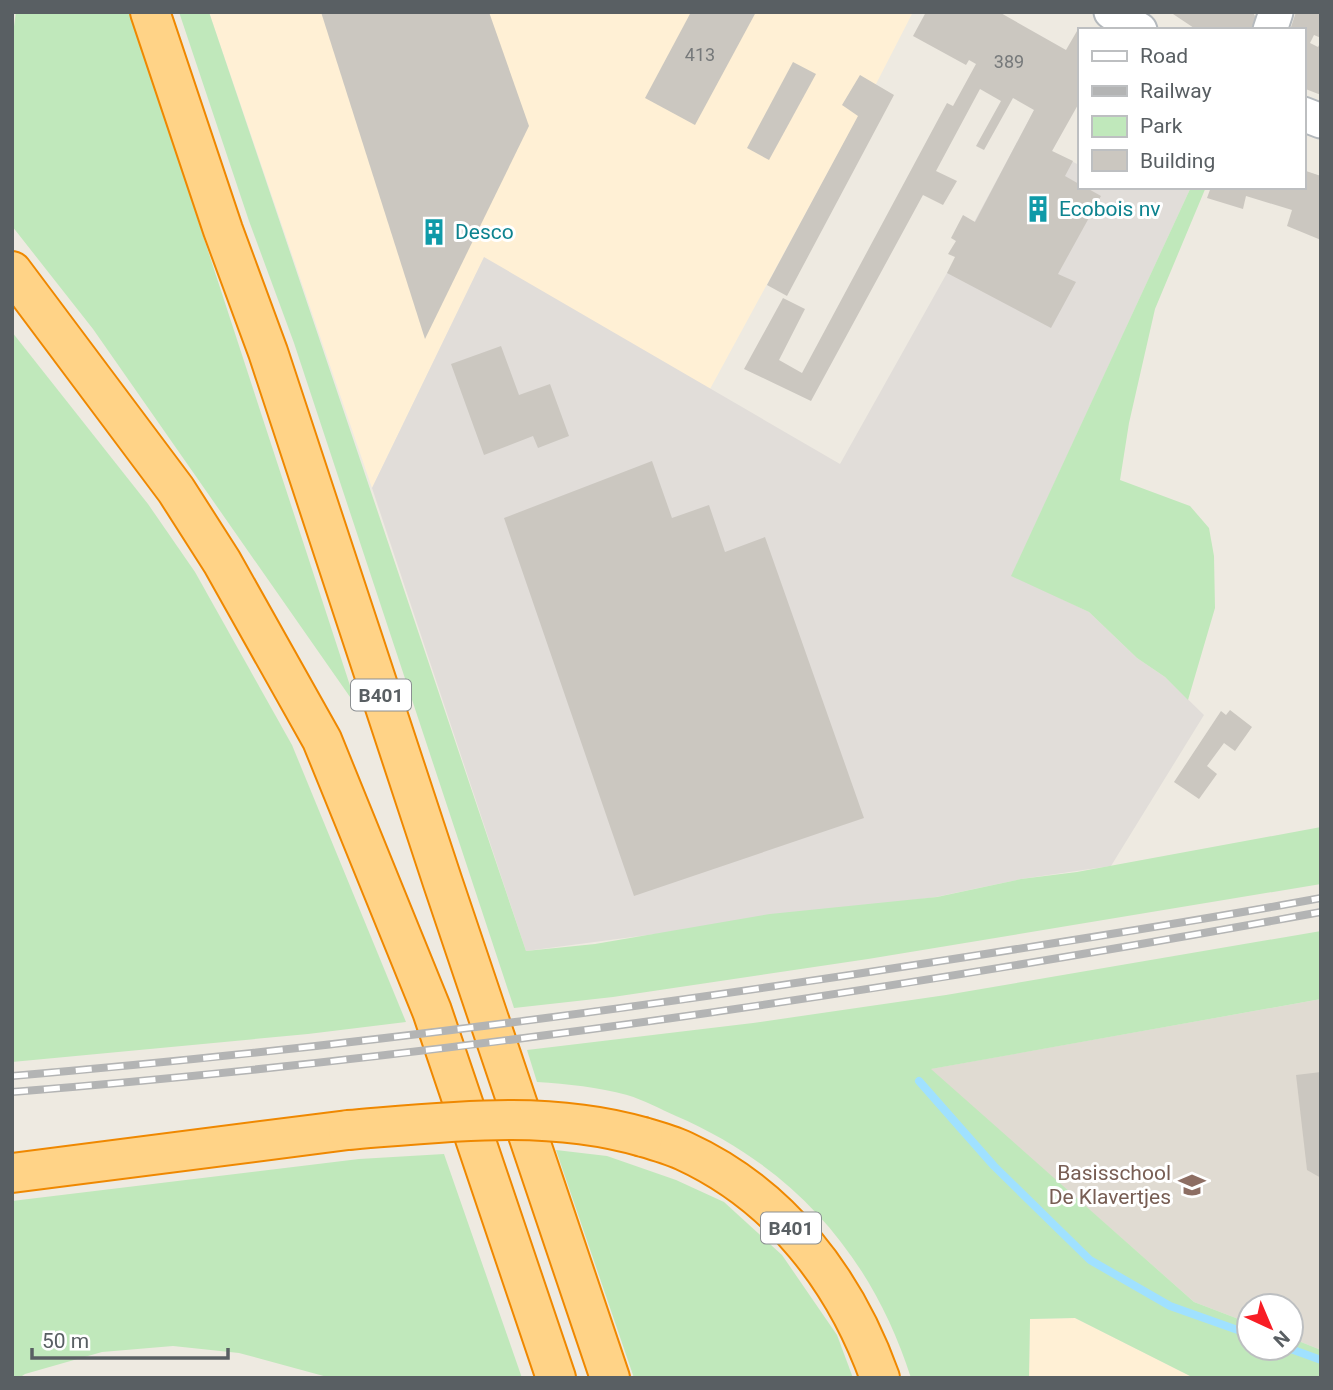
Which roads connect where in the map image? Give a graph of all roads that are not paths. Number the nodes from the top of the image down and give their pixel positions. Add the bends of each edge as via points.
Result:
1 (150, 12) edge
2 (1111, 12) edge
3 (1137, 28) edge
4 (12, 271) edge
5 (12, 1173) edge
6 (556, 1378) edge
7 (610, 1378) edge
8 (880, 1378) edge

1 - 7 highway, B401
2 - 3 street
4 - 6 highway via 176,490 323,740 432,1010
5 - 8 highway, B401, bridge via 348,1130 464,1120 513,1119 599,1127 643,1137 683,1150 728,1175 787,1224 851,1308

